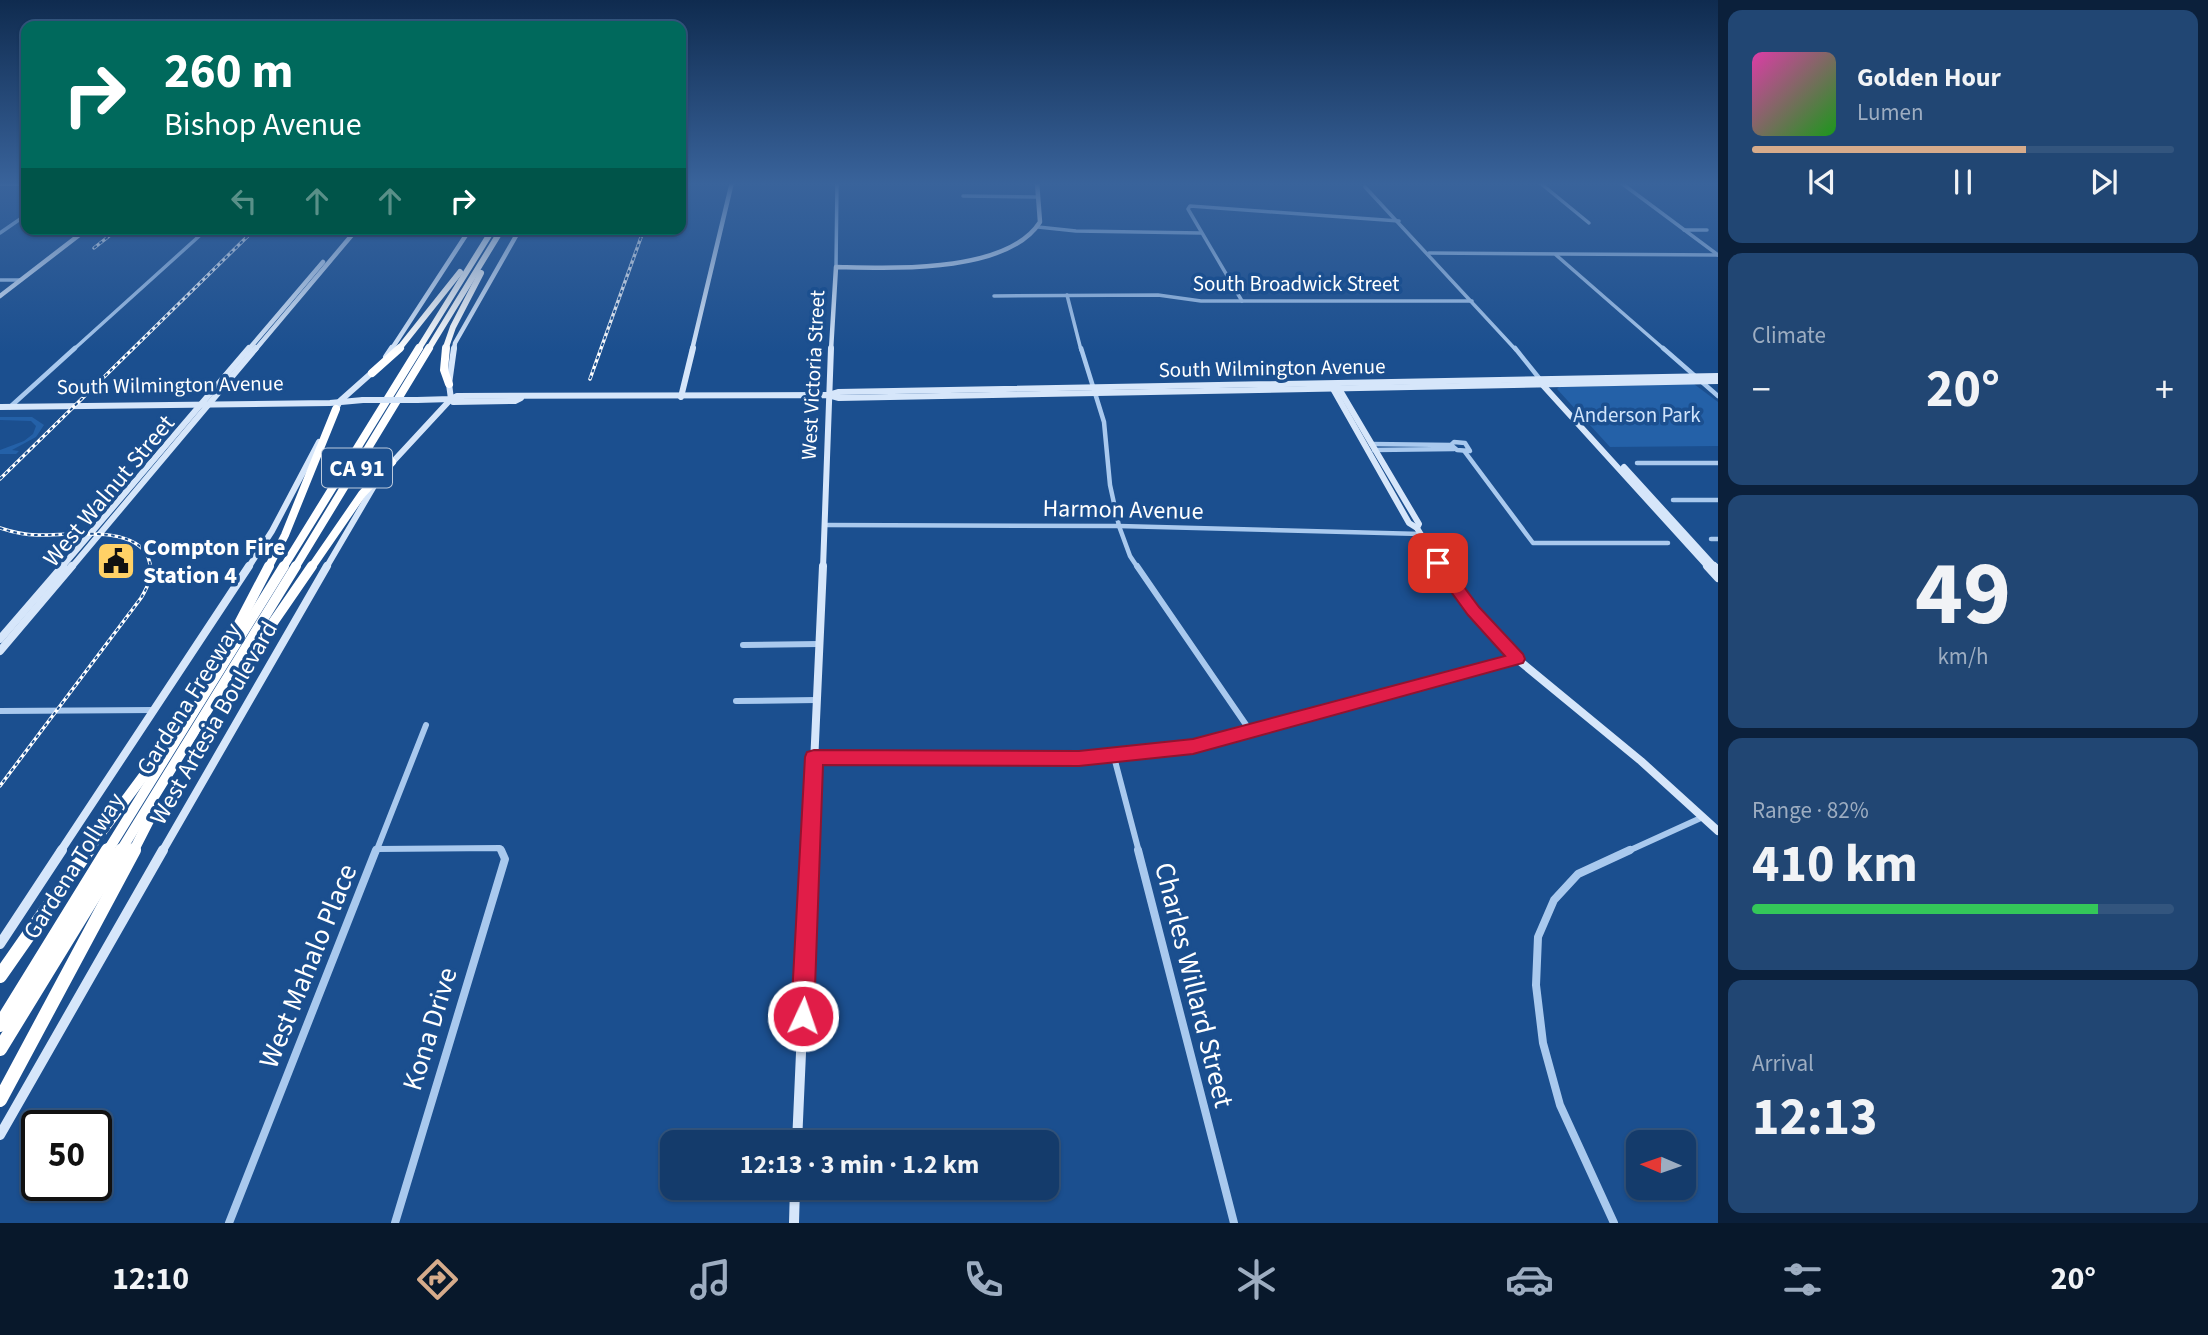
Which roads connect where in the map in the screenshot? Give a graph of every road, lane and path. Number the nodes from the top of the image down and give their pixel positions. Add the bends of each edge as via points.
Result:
1 (74, 239) edge
2 (196, 239) edge
3 (344, 239) edge
4 (347, 239) edge
5 (463, 239) edge
6 (489, 239) edge
7 (492, 239) edge
8 (492, 239) edge
9 (494, 239) edge
10 (514, 239) edge
11 (718, 239) edge
12 (836, 239) edge
13 (1021, 239) edge
14 (1205, 239) edge
15 (1416, 239) edge
16 (1696, 239) edge
17 (337, 249) junction
18 (488, 252) junction
19 (476, 253) junction
20 (1429, 253) junction
21 (1556, 255) junction
22 (1718, 255) edge
23 (835, 267) junction
24 (0, 280) edge
25 (21, 280) junction
26 (1067, 295) junction
27 (0, 296) edge
28 (994, 296) dead end
29 (1242, 301) junction
30 (1472, 301) junction
31 (256, 344) junction
32 (244, 353) junction
33 (252, 353) junction
34 (237, 366) junction
35 (372, 373) junction
36 (1695, 376) junction
37 (1718, 376) edge
38 (1718, 381) edge
39 (1543, 382) junction
40 (1701, 382) junction
41 (449, 384) junction
42 (1332, 386) junction
43 (1340, 389) junction
44 (1093, 390) junction
45 (828, 395) junction
46 (1718, 396) edge
47 (681, 397) junction
48 (451, 399) junction
49 (206, 402) junction
50 (0, 405) edge
51 (13, 405) junction
52 (338, 405) junction
53 (1370, 447) junction
54 (1453, 447) junction
55 (1465, 452) junction
56 (392, 462) junction
57 (1637, 463) dead end
58 (1718, 463) edge
59 (1673, 500) dead end
60 (1718, 500) edge
61 (825, 525) junction
62 (1119, 526) junction
63 (1419, 531) junction
64 (1710, 539) dead end
65 (1718, 539) edge
66 (1668, 543) dead end
67 (1718, 570) edge
68 (1718, 578) edge
69 (0, 639) edge
70 (819, 644) junction
71 (743, 645) dead end
72 (0, 651) edge
73 (1517, 659) junction
74 (217, 665) junction
75 (226, 684) junction
76 (817, 700) junction
77 (736, 701) dead end
78 (154, 710) junction
79 (0, 711) edge
80 (426, 725) dead end
81 (1251, 732) junction
82 (170, 741) junction
83 (187, 745) junction
84 (814, 757) junction
85 (1114, 757) junction
86 (1703, 817) junction
87 (1718, 831) edge
88 (377, 849) junction
89 (0, 944) edge
90 (0, 976) edge
91 (0, 1013) edge
92 (18, 1020) junction
93 (0, 1025) edge
94 (0, 1049) edge
95 (0, 1100) edge
96 (798, 1130) edge
97 (0, 1135) edge
98 (795, 1200) edge
99 (229, 1223) edge
100 (396, 1223) edge
101 (794, 1223) edge
102 (1234, 1223) edge
103 (1614, 1223) edge

1 - 25 main road
2 - 51 street
3 - 17 main road, West Walnut Street
4 - 17 main road, West Walnut Street
5 - 35 main road, West Artesia Boulevard
6 - 19 highway, Gardena Freeway / CA 91
7 - 92 highway, Gardena Tollway via 29,988
8 - 93 highway, Gardena Tollway
9 - 18 highway, Gardena Freeway / CA 91
10 - 41 main road via 455,343
11 - 47 main road
12 - 23 street
13 - 23 main road, West Victoria Street via 968,263
14 - 29 street
15 - 20 street
16 - 22 street
17 - 31 main road, West Walnut Street
18 - 41 highway via 446,344 443,367
18 - 75 highway, Gardena Freeway / CA 91
19 - 35 highway via 403,345
19 - 74 highway, Gardena Freeway / CA 91
20 - 21 street
20 - 30 street
21 - 22 street
21 - 36 street
23 - 45 main road, West Victoria Street
24 - 25 street
25 - 27 main road
26 - 28 street, South Broadwick Street
26 - 29 street, South Broadwick Street
26 - 44 street
29 - 30 street, South Broadwick Street
30 - 39 street
31 - 32 main road, West Walnut Street
31 - 33 main road, West Walnut Street
32 - 33 street
32 - 34 main road, West Walnut Street
33 - 34 main road, West Walnut Street
34 - 49 main road, West Walnut Street
35 - 52 main road, West Artesia Boulevard
36 - 37 main road, South Wilmington Avenue
36 - 39 main road, South Wilmington Avenue
36 - 40 street
38 - 40 main road, South Wilmington Avenue
39 - 40 main road, South Wilmington Avenue
39 - 42 main road, South Wilmington Avenue
39 - 43 main road, South Wilmington Avenue
39 - 67 main road
39 - 68 main road
40 - 46 street
41 - 48 main road
42 - 43 main road
42 - 44 main road, South Wilmington Avenue
42 - 53 main road
43 - 53 main road
44 - 45 main road, South Wilmington Avenue
44 - 62 street via 1104,422
45 - 47 main road, South Wilmington Avenue
45 - 61 main road, West Victoria Street
47 - 48 main road, South Wilmington Avenue
48 - 52 main road, South Wilmington Avenue, bridge via 363,400
48 - 56 main road, West Artesia Boulevard
49 - 51 main road, South Wilmington Avenue
49 - 52 main road, South Wilmington Avenue
49 - 69 main road, West Walnut Street
49 - 72 main road, West Walnut Street
50 - 51 main road, South Wilmington Avenue
52 - 74 highway via 285,535
52 - 78 main road, West Artesia Boulevard via 287,506
53 - 54 street
53 - 63 main road via 1409,523
54 - 55 street
54 - 55 street via 1457,442 1468,445 1471,449
55 - 66 street via 1533,543
56 - 75 highway via 362,494 241,670
56 - 97 main road, West Artesia Boulevard via 365,499
57 - 58 street
59 - 60 street
61 - 62 street, Harmon Avenue
61 - 70 main road, West Victoria Street
62 - 63 street, Harmon Avenue
62 - 81 street via 1130,556
63 - 73 main road via 1474,611
64 - 65 street
70 - 71 street
70 - 76 main road, West Victoria Street
73 - 81 street
73 - 86 main road
74 - 82 highway, Gardena Freeway / CA 91
75 - 83 highway, Gardena Freeway / CA 91
76 - 77 street
76 - 84 main road, West Victoria Street
78 - 79 street
78 - 89 main road, West Artesia Boulevard
80 - 88 street, West Mahalo Place
81 - 85 street
82 - 90 highway
82 - 91 highway, Gardena Freeway / CA 91
83 - 92 highway, Gardena Freeway / CA 91
83 - 95 highway
84 - 85 street
84 - 96 main road, West Victoria Street
85 - 102 street, Charles Willard Street
86 - 87 main road
86 - 103 street via 1578,874 1555,900 1538,937 1536,985 1543,1043 1560,1105
88 - 99 street, West Mahalo Place
88 - 100 street, Kona Drive via 500,848 505,859
92 - 94 highway, Gardena Freeway / CA 91
98 - 101 main road

